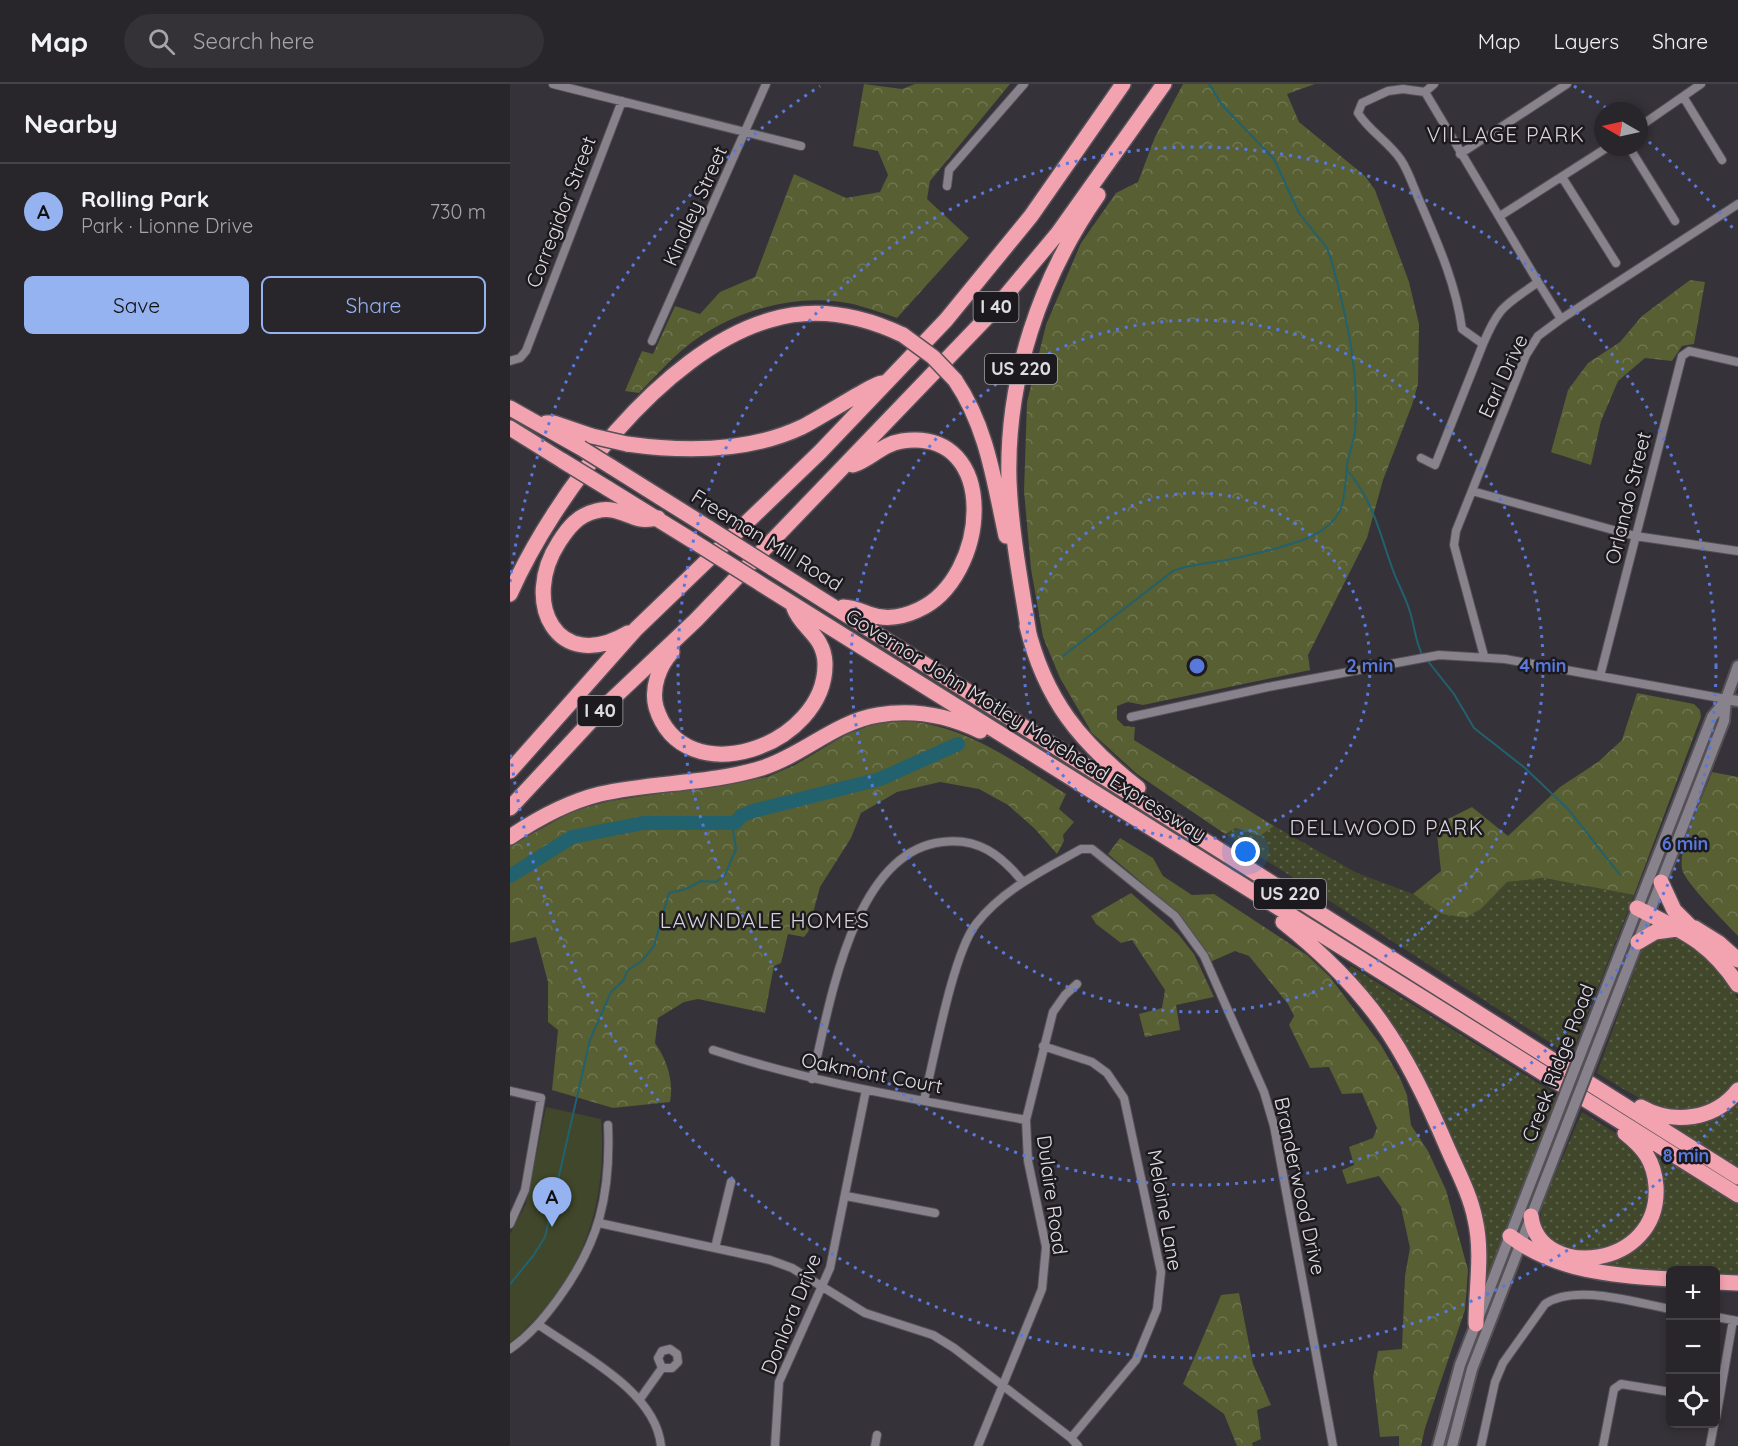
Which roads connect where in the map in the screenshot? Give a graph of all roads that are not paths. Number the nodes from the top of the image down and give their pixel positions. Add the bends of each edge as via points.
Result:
1 (553, 84) edge
2 (766, 84) edge
3 (1024, 84) edge
4 (1123, 84) edge
5 (1164, 84) edge
6 (1434, 84) edge
7 (1568, 84) edge
8 (1701, 84) edge
9 (1425, 92) junction
10 (1684, 98) junction
11 (622, 101) junction
12 (1648, 121) edge
13 (1133, 129) junction
14 (746, 132) junction
15 (801, 146) dead end
16 (1460, 154) junction
17 (1594, 156) edge
18 (1635, 156) edge
19 (1722, 160) dead end
20 (1562, 177) junction
21 (947, 186) dead end
22 (1738, 204) edge
23 (1500, 216) junction
24 (1675, 221) dead end
25 (1616, 264) dead end
26 (1538, 282) junction
27 (1561, 319) junction
28 (652, 341) dead end
29 (1484, 344) junction
30 (510, 361) edge
31 (1738, 363) edge
32 (888, 383) junction
33 (510, 408) edge
34 (539, 424) junction
35 (510, 428) edge
36 (1421, 458) dead end
37 (842, 469) junction
38 (1472, 491) junction
39 (658, 519) junction
40 (1635, 536) junction
41 (1738, 551) edge
42 (510, 594) edge
43 (792, 603) junction
44 (834, 607) junction
45 (696, 620) junction
46 (636, 629) junction
47 (1029, 634) junction
48 (1484, 656) junction
49 (1738, 666) edge
50 (1600, 676) junction
51 (1726, 699) junction
52 (1738, 701) edge
53 (1131, 717) dead end
54 (998, 733) junction
55 (510, 771) edge
56 (1151, 806) junction
57 (510, 808) edge
58 (510, 837) edge
59 (1023, 882) junction
60 (1661, 882) junction
61 (1272, 905) junction
62 (1644, 908) junction
63 (1685, 927) junction
64 (1638, 942) junction
65 (1738, 960) edge
66 (1077, 984) dead end
67 (1738, 985) edge
68 (1043, 1046) junction
69 (713, 1050) dead end
70 (812, 1079) junction
71 (866, 1090) junction
72 (1738, 1090) edge
73 (510, 1091) edge
74 (1606, 1092) junction
75 (924, 1100) junction
76 (1600, 1111) junction
77 (1026, 1120) junction
78 (608, 1125) dead end
79 (1738, 1177) edge
80 (730, 1182) dead end
81 (1738, 1195) edge
82 (846, 1197) junction
83 (935, 1213) dead end
84 (1531, 1216) junction
85 (599, 1223) junction
86 (510, 1224) edge
87 (1515, 1240) junction
88 (715, 1248) junction
89 (1666, 1279) edge
90 (1720, 1282) edge
91 (1738, 1283) edge
92 (820, 1286) junction
93 (1666, 1308) edge
94 (1720, 1318) edge
95 (1735, 1321) edge
96 (1476, 1324) junction
97 (538, 1325) junction
98 (510, 1348) edge
99 (662, 1368) dead end
100 (1002, 1386) junction
101 (1720, 1388) edge
102 (1666, 1391) edge
103 (640, 1399) junction
104 (1713, 1428) edge
105 (877, 1435) dead end
106 (1071, 1438) junction
107 (661, 1446) edge
108 (775, 1446) edge
109 (875, 1446) edge
110 (978, 1446) edge
111 (1078, 1446) edge
112 (1333, 1446) edge
113 (1438, 1446) edge
114 (1452, 1446) edge
115 (1481, 1446) edge
116 (1603, 1446) edge
117 (1710, 1446) edge

1 - 11 street
2 - 14 street, Kindley Street
3 - 21 street via 949,170
4 - 32 highway, I 40 via 1005,250
5 - 13 highway, I 40
6 - 9 street
7 - 16 street
8 - 10 street
9 - 16 street
9 - 29 street via 1388,91 1362,103 1358,113 1402,161 1446,262 1462,328
10 - 12 street
10 - 19 street
11 - 14 street
11 - 30 street, Corregidor Street via 526,351
13 - 37 highway, I 40 via 1058,233 993,311
13 - 47 highway, US 220 via 1113,174 1059,259 1022,364 1011,430 1010,482
14 - 15 street
14 - 28 street, Kindley Street
16 - 23 street
17 - 20 street
18 - 24 street
20 - 23 street
20 - 25 street
22 - 27 street, Earl Drive
23 - 26 street
26 - 27 street
26 - 29 street via 1510,300 1495,316
27 - 38 street, Earl Drive via 1538,336 1526,355
29 - 36 street via 1435,465
31 - 40 street, Orlando Street via 1689,351 1682,356
32 - 34 highway, bridge via 876,383 801,428 724,447 669,449 627,444 554,423
32 - 46 highway, I 40
33 - 34 highway, Freeman Mill Road
34 - 44 highway, Freeman Mill Road, bridge
35 - 39 highway, bridge
37 - 44 highway via 857,465 890,444 931,444 952,454 965,467 975,512 967,555 952,580 927,605 891,617
37 - 45 highway, I 40
38 - 40 street
38 - 48 street, Earl Drive via 1454,545
39 - 43 highway, Governor John Motley Morehead Expressway / US 220, bridge
39 - 46 highway, US 220 via 640,519 613,509 585,514 565,533 543,574 544,610 562,637 584,645 603,644
40 - 41 street
40 - 50 street, Orlando Street
42 - 47 highway, bridge via 552,514 604,446 652,396 712,348 751,327 804,313 855,317 903,335 955,380 975,414 986,446
43 - 45 highway via 796,616 819,641 825,663 819,693 806,713 780,738 735,753 697,751 675,740 656,704 659,671
43 - 54 highway, Governor John Motley Morehead Expressway / US 220
44 - 56 highway, Freeman Mill Road
45 - 57 highway, I 40 via 603,708
46 - 55 highway, I 40
47 - 56 highway, US 220 via 1045,680 1082,739 1143,792
48 - 50 street
48 - 53 street via 1418,657
49 - 51 main road, Creek Ridge Road
50 - 51 street
51 - 52 main road
51 - 60 main road, Creek Ridge Road via 1724,721
51 - 62 main road, Creek Ridge Road via 1712,717
54 - 58 highway via 928,714 877,715 843,725 765,767 599,795 567,804
54 - 61 highway, Governor John Motley Morehead Expressway / US 220
56 - 74 highway, Governor John Motley Morehead Expressway / US 220
59 - 70 street via 995,853 956,840 922,847 890,870 863,908 844,948
59 - 75 street, Branderwood Drive via 974,926 958,965
59 - 112 street, Branderwood Drive via 1081,849 1092,849 1175,916 1203,956 1264,1092 1274,1126
60 - 62 main road, Creek Ridge Road
60 - 63 highway
61 - 76 highway, Governor John Motley Morehead Expressway / US 220
61 - 96 highway via 1277,917 1344,974 1372,1007 1406,1058 1430,1104 1475,1219 1479,1266
62 - 63 highway
62 - 64 main road, Creek Ridge Road
62 - 87 main road, Creek Ridge Road, bridge via 1582,1050
63 - 64 highway via 1655,932
63 - 65 highway via 1719,943
63 - 67 highway
64 - 84 main road, Creek Ridge Road, bridge
66 - 68 street, Dulaire Road via 1053,1012
68 - 77 street, Dulaire Road
68 - 106 street, Meloine Lane via 1092,1062 1107,1073 1124,1098 1161,1272 1157,1309 1136,1360
69 - 70 street, Oakmont Court
70 - 71 street, Oakmont Court
71 - 75 street, Oakmont Court
71 - 82 street, Donlora Drive
72 - 74 highway via 1718,1107 1697,1117 1681,1118 1648,1111
73 - 86 street via 541,1098 525,1190
74 - 79 highway, Governor John Motley Morehead Expressway / US 220
75 - 77 street, Oakmont Court
76 - 81 highway, Governor John Motley Morehead Expressway / US 220
76 - 84 highway via 1638,1143 1651,1160 1656,1207 1646,1229 1638,1240 1615,1253 1575,1256 1548,1247
77 - 100 street, Dulaire Road via 1026,1150 1046,1265 1039,1299
78 - 85 street via 609,1156
80 - 88 street
82 - 83 street
82 - 92 street, Donlora Drive via 830,1268
84 - 87 main road, Creek Ridge Road
85 - 88 street
85 - 97 street via 580,1269
87 - 89 highway via 1545,1258 1592,1271
87 - 96 main road, Creek Ridge Road
87 - 114 main road, Creek Ridge Road via 1472,1369
88 - 92 street via 770,1260 792,1268
90 - 91 highway
92 - 100 street via 865,1313 933,1335
92 - 108 street, Donlora Drive via 779,1382
93 - 115 street via 1567,1294 1545,1304 1503,1363
94 - 95 street
95 - 101 street
96 - 113 main road, Creek Ridge Road via 1448,1400
97 - 98 street
97 - 103 street
99 - 103 street
100 - 106 street
100 - 110 street, Dulaire Road
102 - 116 street via 1621,1384 1614,1389
103 - 107 street via 654,1418
104 - 117 street
105 - 109 street
106 - 111 street

